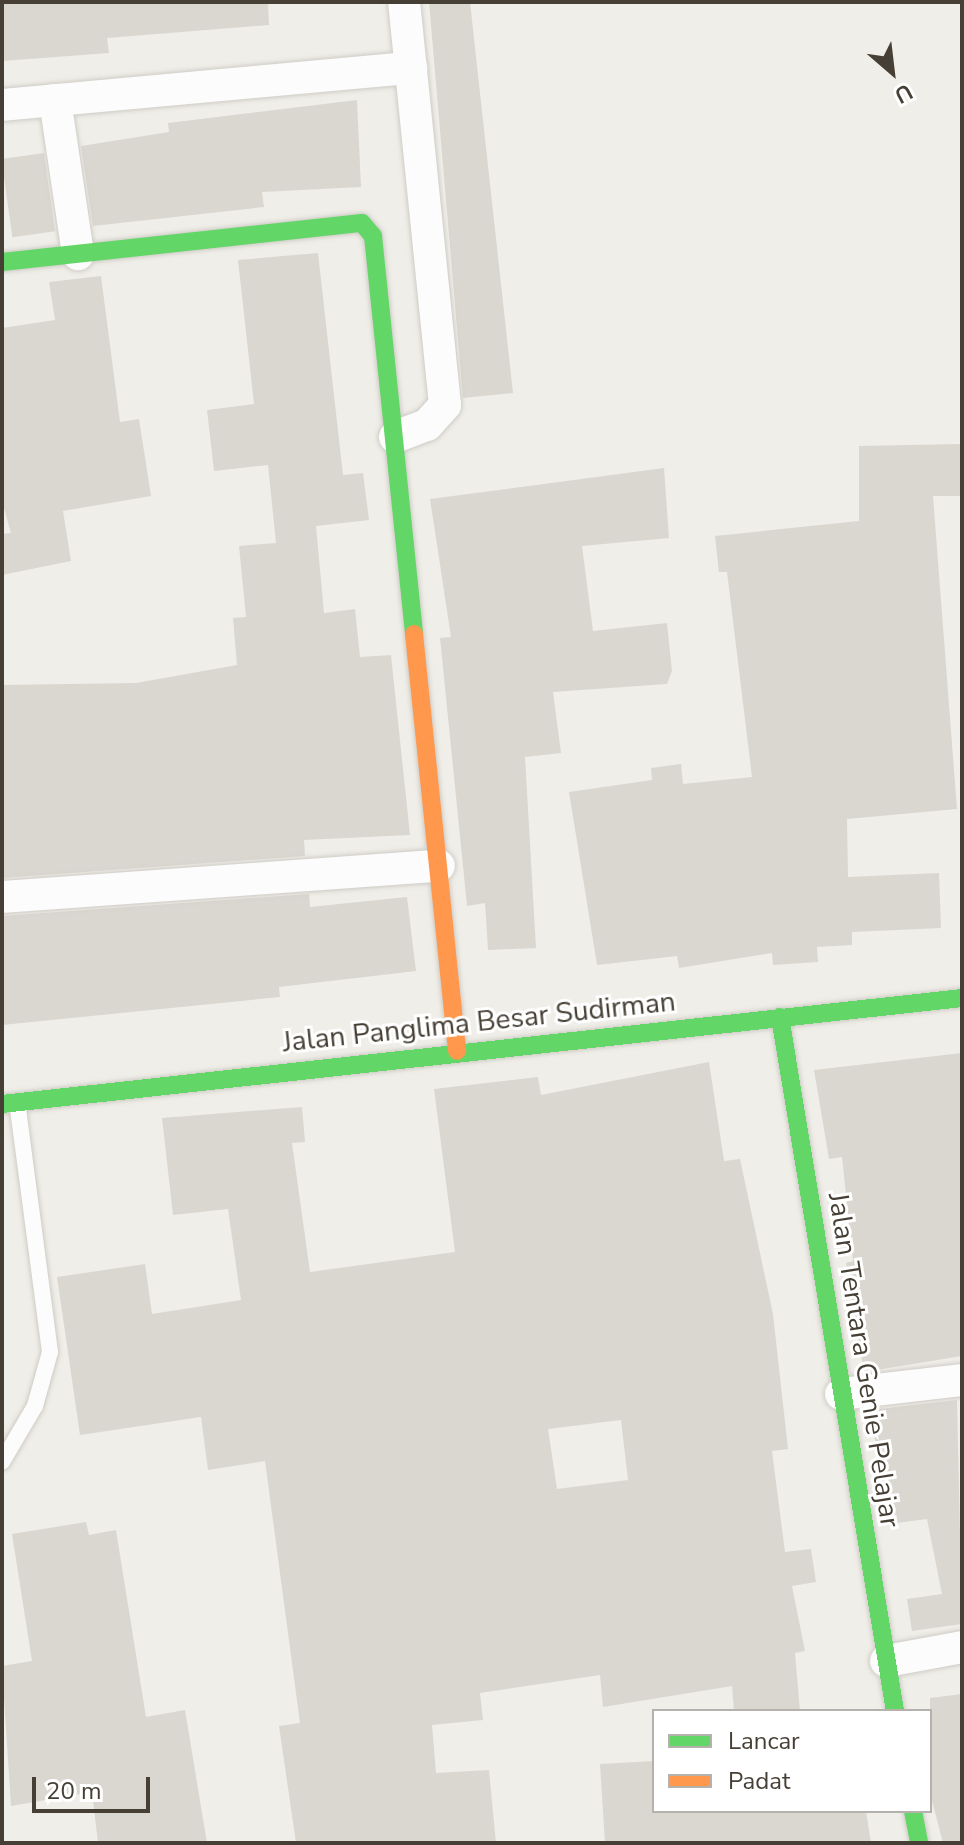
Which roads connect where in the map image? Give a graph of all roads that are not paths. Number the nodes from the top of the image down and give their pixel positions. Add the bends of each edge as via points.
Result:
1 (404, 2) edge
2 (411, 68) junction
3 (55, 100) junction
4 (2, 105) edge
5 (78, 254) junction
6 (2, 262) edge
7 (395, 437) junction
8 (439, 866) junction
9 (2, 897) edge
10 (962, 998) edge
11 (780, 1017) junction
12 (457, 1051) junction
13 (10, 1103) edge
14 (962, 1380) edge
15 (841, 1394) junction
16 (2, 1462) edge
17 (962, 1647) edge
18 (886, 1661) junction
19 (895, 1709) edge
20 (913, 1813) edge
21 (919, 1843) edge

1 - 2 street
2 - 3 street
2 - 7 street via 445,405 427,425
3 - 4 street
3 - 5 street
5 - 6 street
5 - 7 street via 362,223 373,236
7 - 8 street
8 - 9 street
8 - 12 street
10 - 11 street, Jalan Panglima Besar Sudirman
11 - 12 street, Jalan Panglima Besar Sudirman
11 - 15 street, Jalan Tentara Genie Pelajar
12 - 13 street, Jalan Panglima Besar Sudirman
13 - 16 lane via 50,1352 35,1406
14 - 15 street
15 - 18 street, Jalan Tentara Genie Pelajar
17 - 18 street
18 - 19 street, Jalan Tentara Genie Pelajar
20 - 21 street

